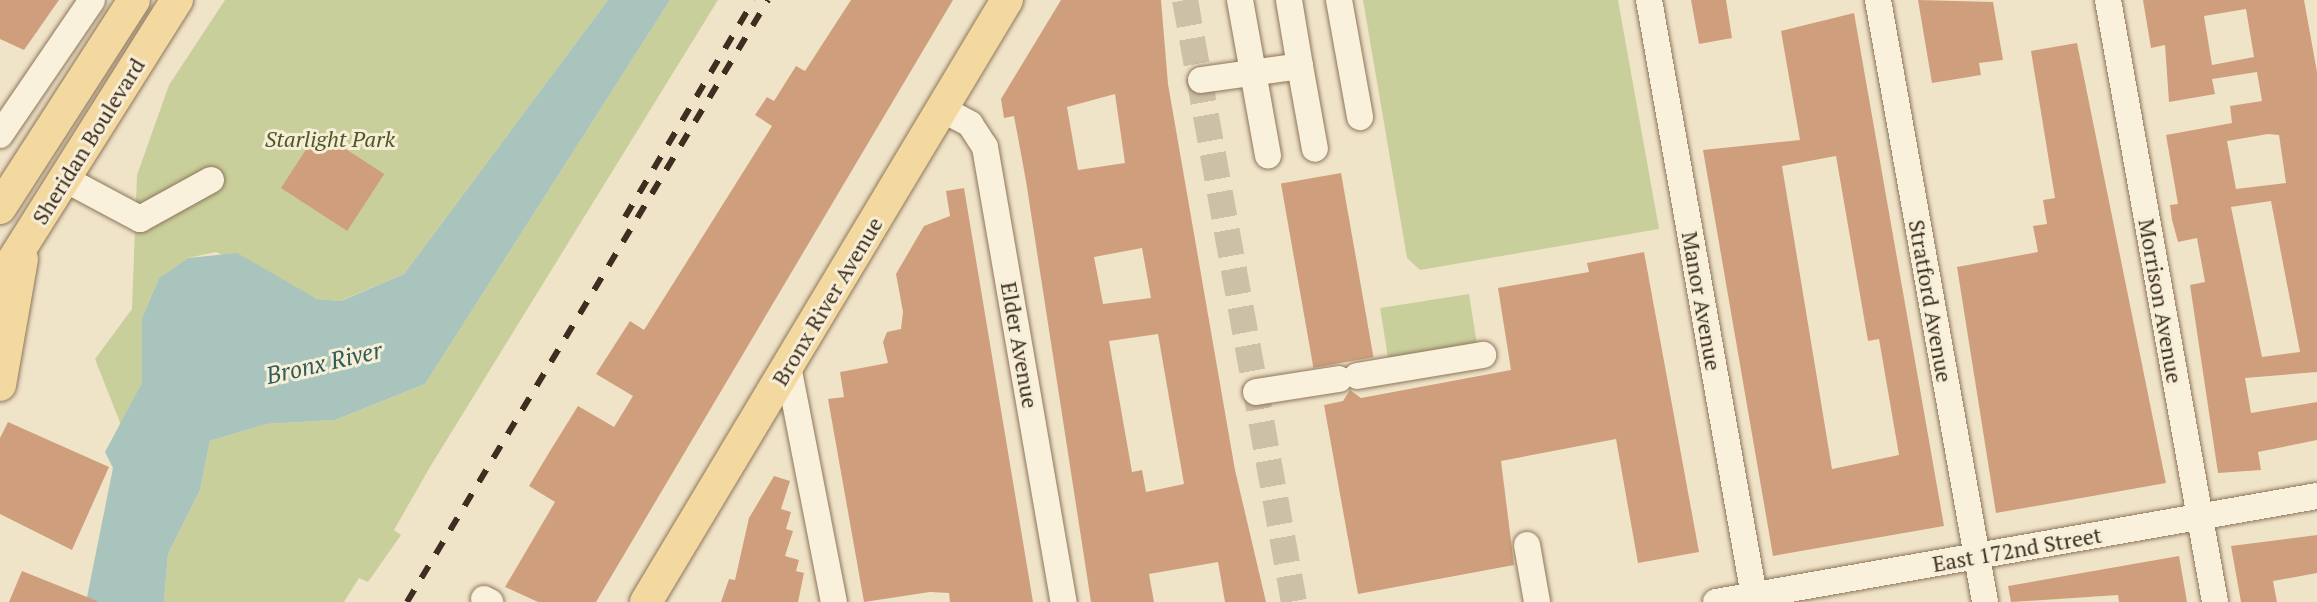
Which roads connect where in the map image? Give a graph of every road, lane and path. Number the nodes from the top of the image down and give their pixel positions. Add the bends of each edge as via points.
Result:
1 (92, 0) edge
2 (134, 0) edge
3 (177, 0) edge
4 (1007, 0) edge
5 (1240, 0) edge
6 (1289, 0) edge
7 (1339, 0) edge
8 (1649, 0) edge
9 (1878, 0) edge
10 (2108, 0) edge
11 (1300, 66) junction
12 (1252, 73) junction
13 (1201, 80) dead end
14 (942, 109) junction
15 (1360, 117) dead end
16 (0, 135) edge
17 (1315, 149) dead end
18 (1268, 156) dead end
19 (65, 179) junction
20 (211, 180) dead end
21 (0, 208) edge
22 (30, 233) junction
23 (0, 281) edge
24 (1483, 355) dead end
25 (788, 366) junction
26 (0, 385) edge
27 (1256, 392) dead end
28 (2317, 496) edge
29 (2200, 516) junction
30 (1527, 545) dead end
31 (1977, 556) junction
32 (1754, 599) edge
33 (646, 602) edge
34 (834, 602) edge
35 (1064, 602) edge
36 (1537, 602) edge
37 (1716, 602) edge
38 (1985, 602) edge
39 (2215, 602) edge

1 - 16 street
2 - 21 main road, Sheridan Boulevard
3 - 19 main road, Sheridan Boulevard
4 - 14 main road, Bronx River Avenue
5 - 12 street
6 - 11 street
7 - 15 street
8 - 32 street, Manor Avenue
9 - 31 street, Stratford Avenue
10 - 29 street, Morrison Avenue
11 - 12 street
11 - 17 street
12 - 13 street
12 - 18 street
14 - 25 main road, Bronx River Avenue
14 - 35 street, Elder Avenue via 970,124 985,147
19 - 20 street via 140,219
19 - 22 main road, Sheridan Boulevard
22 - 23 main road, Sheridan Boulevard
22 - 26 main road via 9,303
24 - 27 street
25 - 33 main road, Bronx River Avenue
25 - 34 street
28 - 29 street, East 172nd Street
29 - 31 street, East 172nd Street
29 - 39 street, Morrison Avenue
30 - 36 street
31 - 32 street, East 172nd Street
31 - 38 street, Stratford Avenue
32 - 37 street, East 172nd Street

